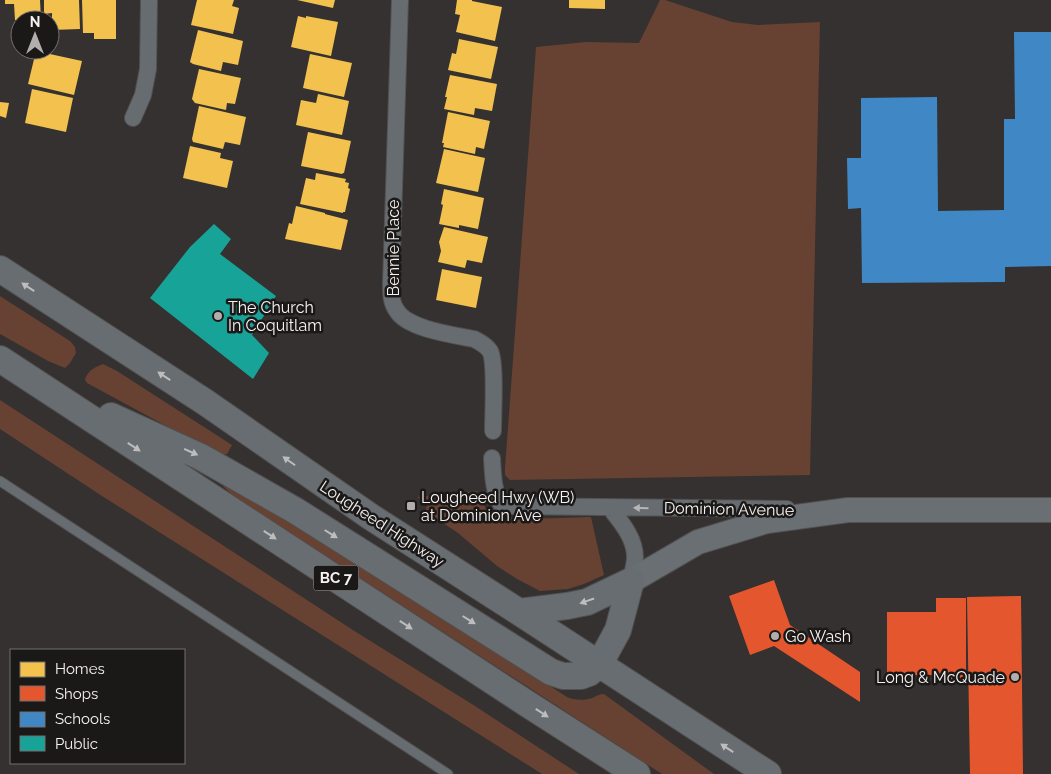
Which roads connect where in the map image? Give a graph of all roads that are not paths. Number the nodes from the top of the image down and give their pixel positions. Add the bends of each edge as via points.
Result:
1 (149, 0) edge
2 (400, 0) edge
3 (133, 118) dead end
4 (0, 269) edge
5 (0, 359) edge
6 (34, 382) junction
7 (493, 431) dead end
8 (492, 458) dead end
9 (0, 481) edge
10 (610, 508) junction
11 (848, 510) junction
12 (1051, 510) edge
13 (631, 581) junction
14 (519, 612) junction
15 (599, 664) junction
16 (448, 774) edge
17 (637, 774) edge
18 (768, 774) edge

1 - 3 street via 148,69 143,94
2 - 7 street, Bennie Place via 393,304 400,315 414,324 474,339 490,351 493,364
14 -> 4 main road, Lougheed Highway
5 - 6 main road, BC 7
6 -> 15 main road via 202,457 296,511 551,672 580,676
6 -> 17 main road, BC 7
8 - 10 street, Dominion Avenue via 494,485 502,506
9 - 16 lane
11 -> 10 street, Dominion Avenue
10 - 13 street via 633,543 635,559
11 - 12 street, Dominion Avenue
11 - 13 street, Dominion Avenue via 767,521 698,542
13 -> 14 main road via 586,602
13 - 15 main road via 618,630
14 - 15 main road, Lougheed Highway
18 -> 15 main road, Lougheed Highway

